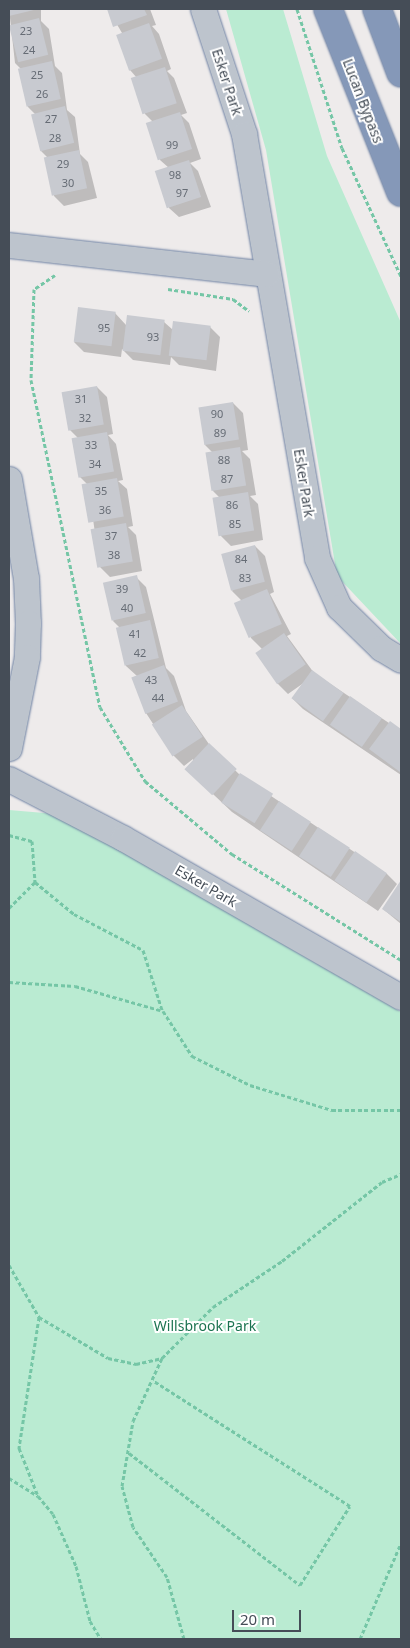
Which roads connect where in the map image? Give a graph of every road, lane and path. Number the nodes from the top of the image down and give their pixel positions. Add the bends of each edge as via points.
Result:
1 (203, 9) edge
2 (297, 9) edge
3 (328, 9) edge
4 (378, 9) edge
5 (401, 73) edge
6 (401, 192) edge
7 (9, 245) edge
8 (61, 274) dead end
9 (266, 274) junction
10 (401, 276) edge
11 (156, 288) dead end
12 (255, 320) dead end
13 (9, 479) edge
14 (401, 660) edge
15 (9, 748) edge
16 (9, 778) edge
17 (9, 835) edge
18 (35, 882) junction
19 (9, 908) edge
20 (401, 960) edge
21 (9, 982) edge
22 (401, 997) edge
23 (163, 1011) junction
24 (401, 1110) edge
25 (401, 1174) edge
26 (9, 1265) edge
27 (40, 1317) junction
28 (162, 1358) junction
29 (154, 1381) junction
30 (129, 1453) junction
31 (9, 1478) edge
32 (38, 1496) junction
33 (401, 1544) edge
34 (101, 1639) edge
35 (184, 1639) edge
36 (360, 1639) edge

1 - 9 street, Esker Park via 244,134
2 - 10 path via 342,148
3 - 6 highway, Lucan Bypass
4 - 5 highway
7 - 9 street
8 - 20 path via 45,278 34,289 31,380 100,707 145,781 232,854
9 - 14 street, Esker Park via 317,558 339,607 381,648
11 - 12 path via 233,299 245,305
13 - 15 street via 26,578 28,623 27,657
16 - 22 street, Esker Park via 123,838
17 - 18 path via 32,841
18 - 19 path
18 - 23 path via 74,914 143,950
21 - 23 path via 75,986
23 - 24 path via 192,1056 250,1085 332,1110
25 - 28 path via 382,1182 282,1261 213,1307
26 - 27 path
27 - 28 path via 108,1358 136,1364
27 - 32 path via 19,1448
28 - 29 path
29 - 30 path via 133,1421
29 - 30 path via 350,1506 300,1585
30 - 35 path via 122,1486 133,1527 167,1577
31 - 32 path
32 - 34 path via 53,1514 76,1566 90,1622
33 - 36 path

